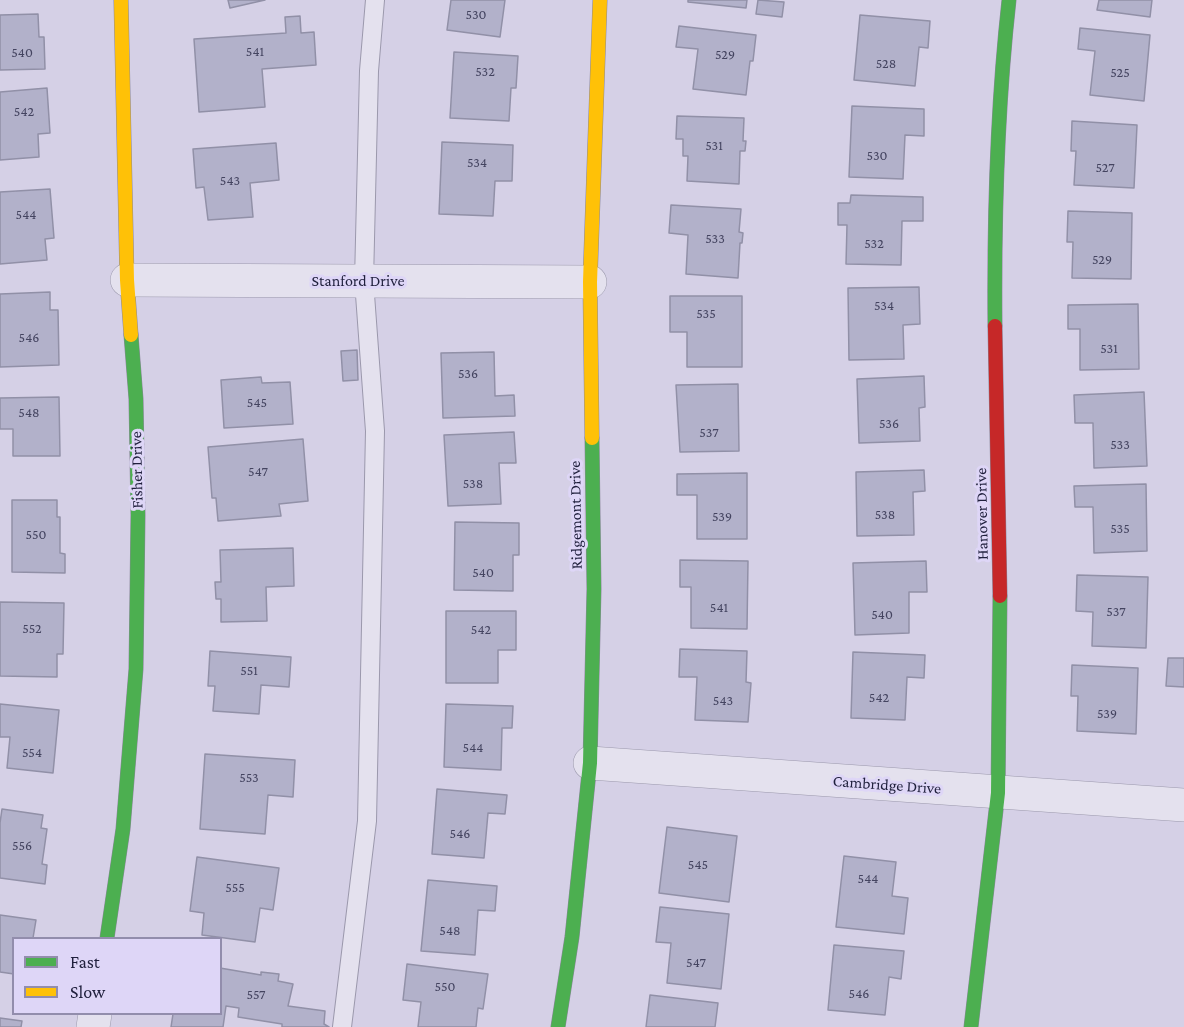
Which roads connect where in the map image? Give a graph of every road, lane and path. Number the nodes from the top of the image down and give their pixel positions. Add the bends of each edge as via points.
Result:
1 (121, 0) edge
2 (375, 0) edge
3 (600, 0) edge
4 (1009, 0) edge
5 (127, 279) junction
6 (364, 281) junction
7 (590, 282) junction
8 (590, 763) junction
9 (998, 793) junction
10 (1184, 805) edge
11 (108, 937) edge
12 (342, 1027) edge
13 (558, 1027) edge
14 (971, 1027) edge

1 - 5 street, Fisher Drive
2 - 6 lane via 369,71
3 - 7 street, Ridgemont Drive
4 - 9 street, Hanover Drive via 994,243 1000,597
5 - 6 street, Stanford Drive
5 - 11 street, Fisher Drive via 136,399 136,669 123,830
6 - 7 street, Stanford Drive
6 - 12 lane via 375,431 367,821
7 - 8 street, Ridgemont Drive via 594,589
8 - 9 street, Cambridge Drive
8 - 13 street, Ridgemont Drive via 572,937
9 - 10 street, Cambridge Drive
9 - 14 street, Hanover Drive

